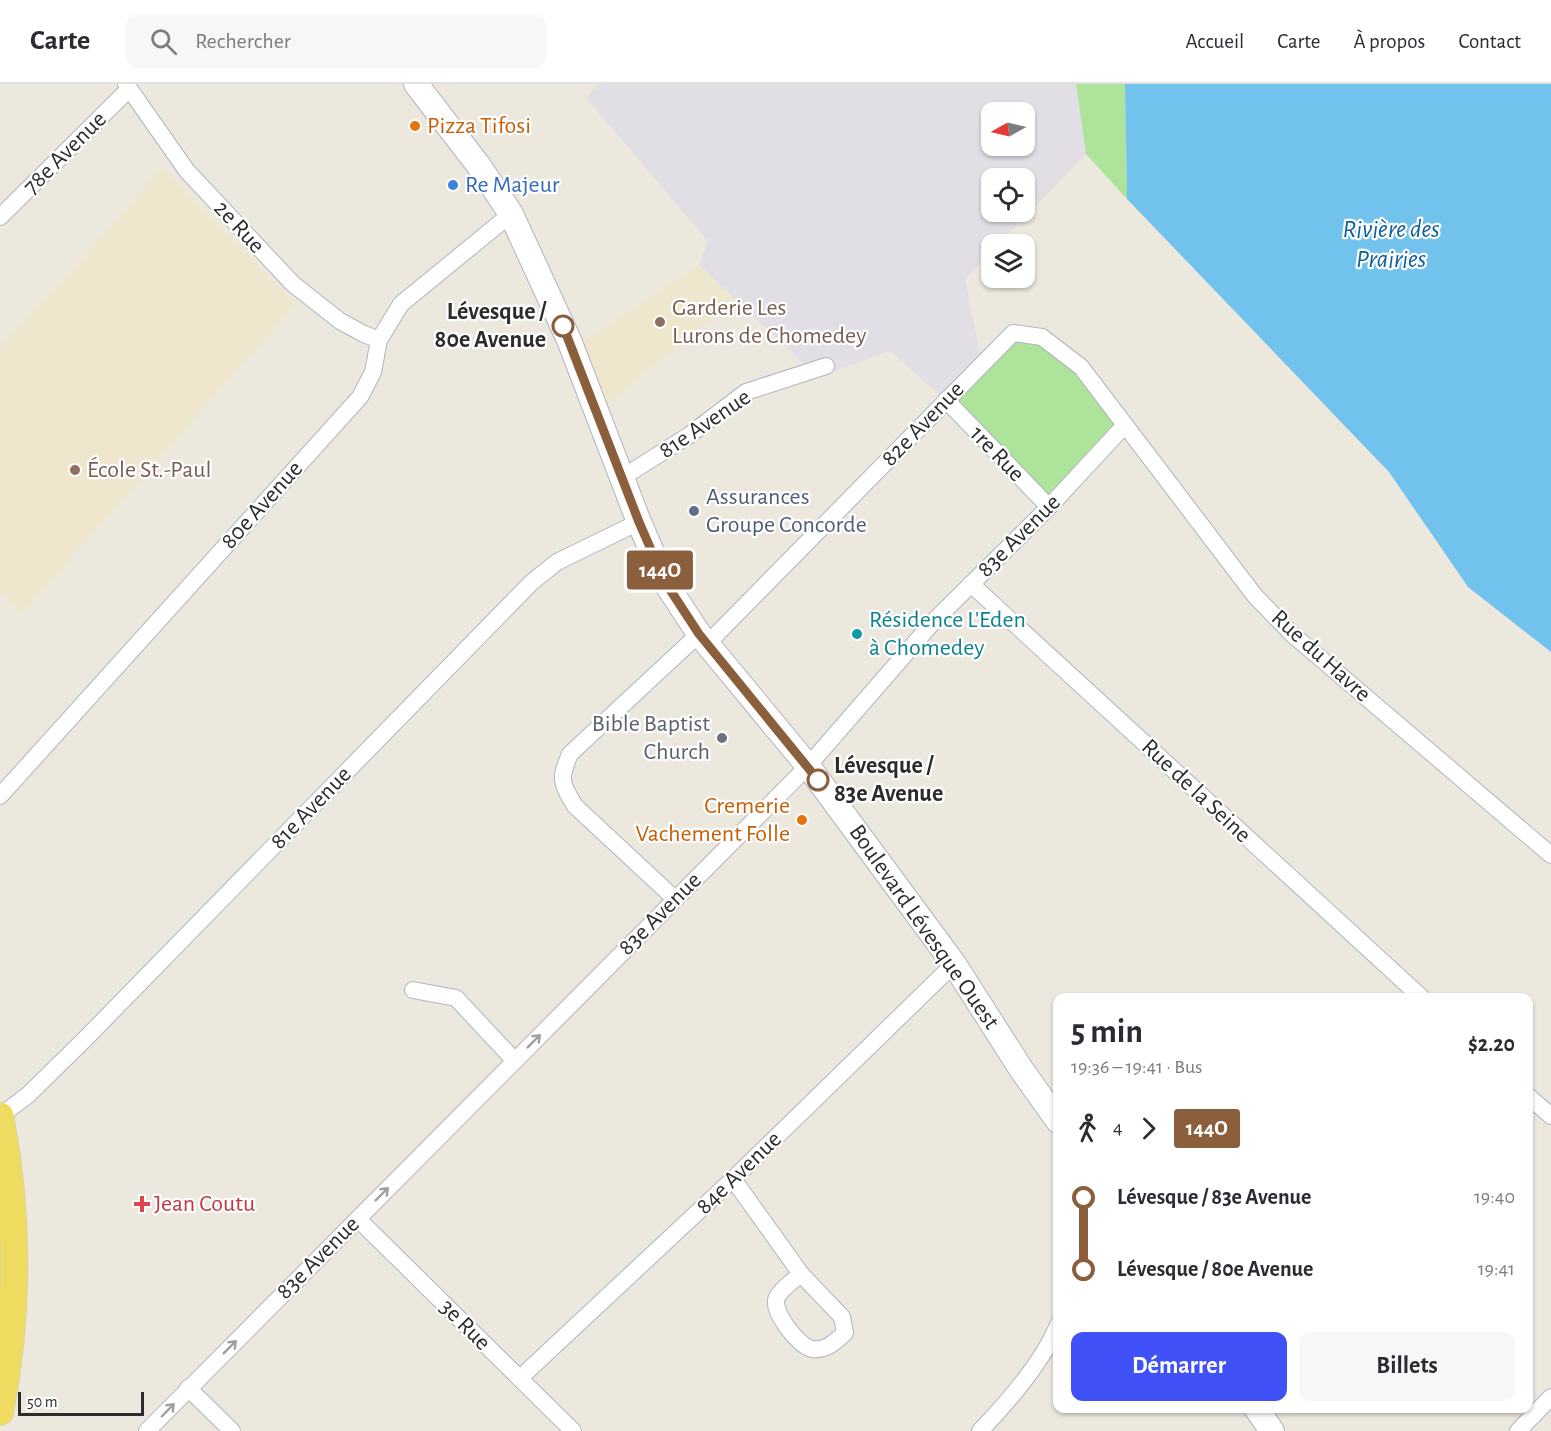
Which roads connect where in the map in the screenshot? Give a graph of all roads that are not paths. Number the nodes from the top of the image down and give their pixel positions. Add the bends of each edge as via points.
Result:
1 (416, 84) edge
2 (128, 86) edge
3 (511, 213) junction
4 (0, 217) edge
5 (1013, 333) joint
6 (379, 340) junction
7 (826, 366) dead end
8 (946, 400) junction
9 (1124, 426) junction
10 (623, 477) junction
11 (1048, 507) junction
12 (639, 522) junction
13 (971, 584) junction
14 (703, 639) junction
15 (808, 766) junction
16 (0, 796) edge
17 (1551, 855) edge
18 (675, 899) junction
19 (954, 964) junction
20 (413, 990) dead end
21 (1417, 993) edge
22 (515, 1060) junction
23 (1533, 1100) edge
24 (1053, 1114) edge
25 (0, 1116) edge
26 (1551, 1116) edge
27 (733, 1179) junction
28 (358, 1219) junction
29 (801, 1274) junction
30 (1053, 1343) edge
31 (520, 1378) junction
32 (188, 1389) junction
33 (1551, 1397) edge
34 (1, 1407) edge
35 (1259, 1413) edge
36 (11, 1431) edge
37 (147, 1431) edge
38 (232, 1431) edge
39 (573, 1431) edge
40 (980, 1431) edge
41 (1272, 1431) edge
42 (1518, 1431) edge

1 - 3 street, Boulevard Lévesque Ouest
2 - 4 street, 78e Avenue
2 - 6 street, 2e Rue via 187,171 293,284 340,321
3 - 6 street, 80e Avenue via 401,304
3 - 10 street, Boulevard Lévesque Ouest via 561,321
5 - 8 street, 82e Avenue
5 - 9 street, Rue du Havre via 1042,337 1081,368
6 - 16 street, 80e Avenue via 373,372 360,397
7 - 10 street, 81e Avenue via 746,392 688,436
8 - 11 street, 1re Rue
8 - 14 street, 82e Avenue
9 - 11 street, 83e Avenue
9 - 17 street, Rue du Havre via 1255,596 1293,635
10 - 12 street, Boulevard Lévesque Ouest
11 - 13 street, 83e Avenue
12 - 14 street, Boulevard Lévesque Ouest via 665,582
12 - 25 street, 81e Avenue via 557,562 532,582 87,1037 28,1095
13 - 15 street, 83e Avenue
13 - 21 street, Rue de la Seine
14 - 15 street, Boulevard Lévesque Ouest
14 - 18 street, 82e Avenue via 570,754 562,772 564,789 575,806
15 - 18 street, 83e Avenue
15 - 19 street, Boulevard Lévesque Ouest
22 -> 18 street, 83e Avenue
19 - 24 street, Boulevard Lévesque Ouest
19 - 27 street, 84e Avenue
20 - 22 street via 456,998
28 -> 22 street, 83e Avenue
23 - 26 street
25 - 34 main road via 11,1188 15,1269 14,1323
27 - 29 street
27 - 31 street, 84e Avenue
28 - 31 street, 3e Rue
32 -> 28 street, 83e Avenue
29 - 29 street via 776,1298 775,1306 797,1339 809,1349 824,1349 845,1333 842,1317
30 - 40 street
31 - 39 street, 3e Rue
37 -> 32 street, 83e Avenue
32 - 38 street
33 - 42 street
34 - 36 main road
35 - 41 street

